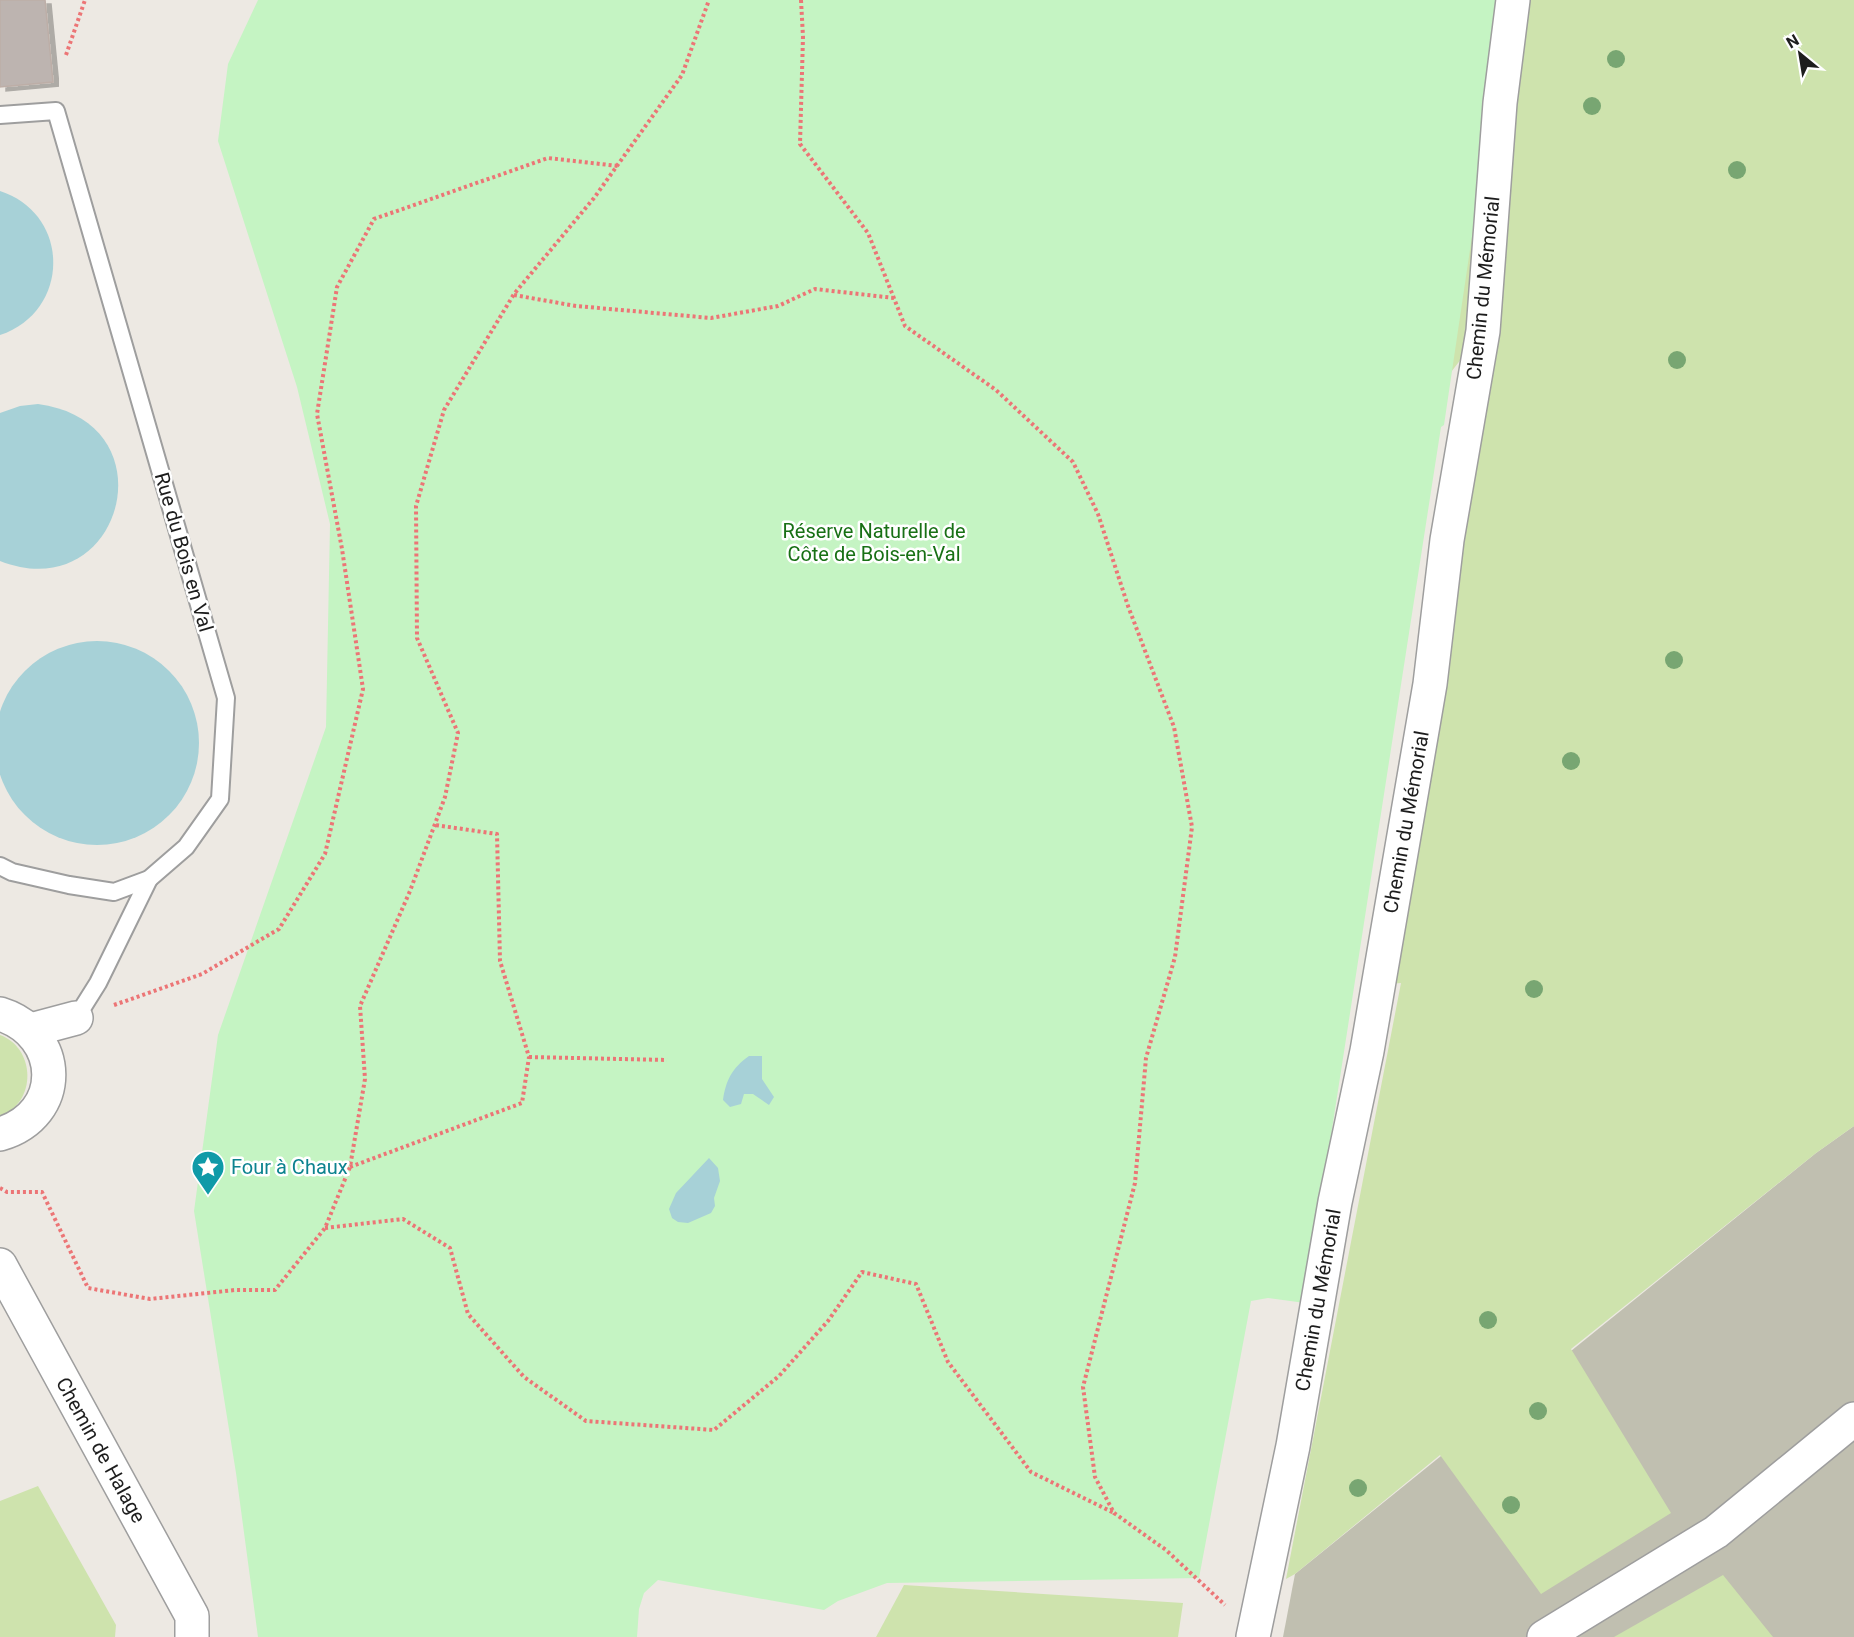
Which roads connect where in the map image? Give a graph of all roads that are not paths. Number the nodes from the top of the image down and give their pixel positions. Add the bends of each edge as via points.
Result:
1 (1513, 0) edge
2 (0, 115) edge
3 (0, 866) edge
4 (149, 879) junction
5 (0, 1014) edge
6 (76, 1018) joint
7 (31, 1030) junction
8 (0, 1134) edge
9 (0, 1264) edge
10 (1854, 1419) edge
11 (1254, 1635) edge
12 (192, 1637) edge
13 (1544, 1637) edge

1 - 11 street, Chemin du Mémorial via 1500,103 1483,331 1446,540 1430,684 1367,1051
2 - 4 lane, Rue du Bois en Val via 56,111 226,698 220,799 186,847
3 - 4 lane, Rue du Bois en Val via 12,872 114,892
4 - 6 lane via 98,983
5 - 7 street
6 - 7 street
7 - 8 street via 43,1046 49,1084 30,1119
9 - 12 street, Chemin de Halage via 192,1616
10 - 13 street via 1716,1532

